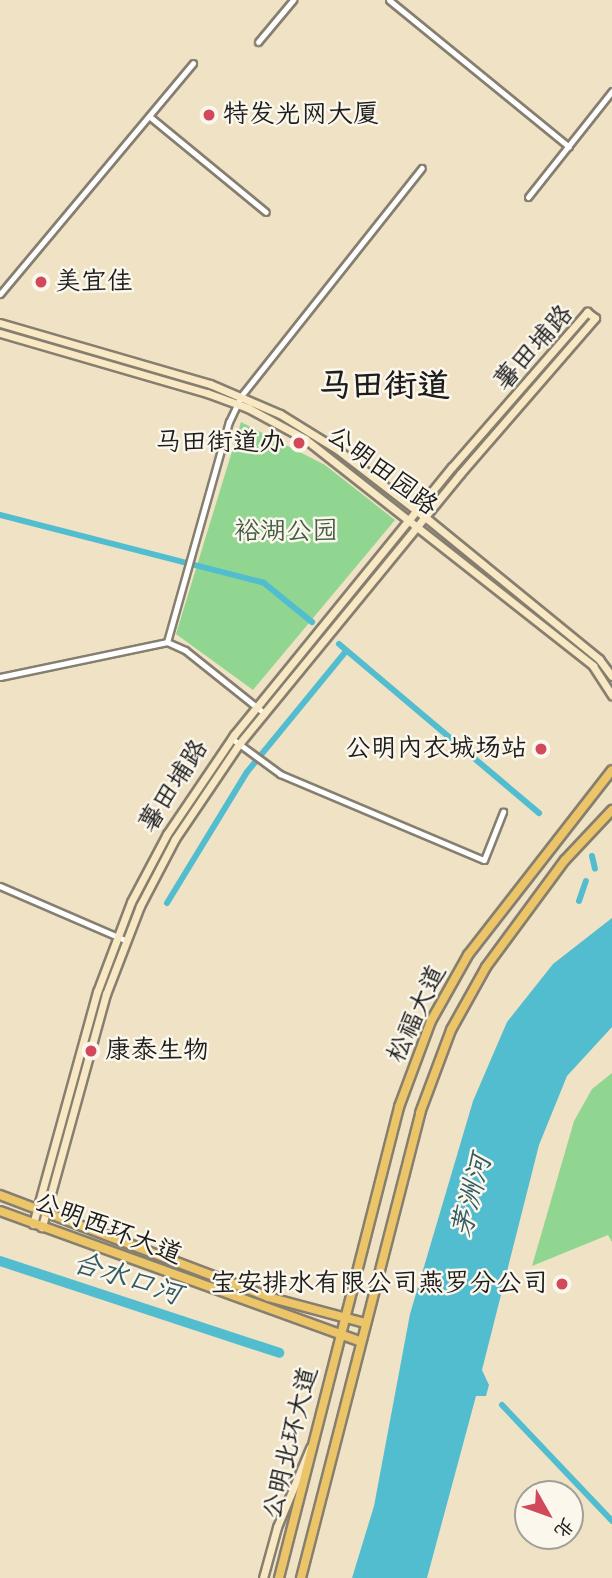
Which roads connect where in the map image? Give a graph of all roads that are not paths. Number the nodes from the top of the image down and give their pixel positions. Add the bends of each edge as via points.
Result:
1 (293, 0) edge
2 (389, 0) edge
3 (258, 42) dead end
4 (193, 63) dead end
5 (612, 92) edge
6 (149, 116) junction
7 (569, 147) junction
8 (422, 167) dead end
9 (528, 197) dead end
10 (266, 212) dead end
11 (0, 294) edge
12 (0, 323) edge
13 (0, 333) edge
14 (241, 396) junction
15 (237, 404) junction
16 (417, 511) junction
17 (425, 517) junction
18 (411, 519) junction
19 (418, 525) junction
20 (167, 642) junction
21 (612, 676) edge
22 (0, 677) edge
23 (612, 695) edge
24 (257, 707) junction
25 (264, 713) junction
26 (231, 738) junction
27 (239, 744) junction
28 (612, 770) edge
29 (612, 810) edge
30 (503, 811) dead end
31 (0, 886) edge
32 (117, 937) junction
33 (127, 941) junction
34 (0, 1195) edge
35 (37, 1210) junction
36 (0, 1211) edge
37 (46, 1213) junction
38 (38, 1225) junction
39 (343, 1318) junction
40 (365, 1323) junction
41 (339, 1335) junction
42 (360, 1340) junction
43 (313, 1441) junction
44 (263, 1578) edge
45 (279, 1578) edge
46 (301, 1578) edge

1 - 3 street
2 - 7 street
4 - 6 street
5 - 7 street
6 - 10 street
6 - 11 street
7 - 9 street
8 - 14 street
12 - 14 street, 公明田园路
13 - 15 street, 公明田园路
14 - 15 street
14 - 16 street, 公明田园路 via 310,432
15 - 18 street, 公明田园路 via 305,439
15 - 20 street
16 - 17 street, 公明田园路
16 - 17 street, 薯田埔路 via 587,312 595,318
16 - 18 street, 薯田埔路
17 - 19 street, 薯田埔路
17 - 21 street, 公明田园路 via 599,659
18 - 19 street, 公明田园路
18 - 24 street, 薯田埔路
19 - 23 street, 公明田园路 via 593,666
19 - 25 street, 薯田埔路
20 - 22 street
20 - 24 street via 185,650
24 - 25 street
24 - 26 street, 薯田埔路
25 - 27 street, 薯田埔路
26 - 27 street
26 - 32 street, 薯田埔路 via 167,834
27 - 30 street via 269,766 484,860
27 - 33 street, 薯田埔路 via 175,838
28 - 39 main road, 松福大道 via 468,955 431,1021 399,1107
29 - 40 main road, 松福大道 via 565,860 486,967 451,1030 420,1113
31 - 32 street
32 - 33 street
32 - 35 street, 薯田埔路 via 97,992
33 - 37 street, 薯田埔路 via 106,995
34 - 35 main road, 公明西环大道
35 - 37 main road, 公明西环大道
35 - 38 street, 薯田埔路
36 - 38 main road, 公明西环大道
37 - 38 street, 薯田埔路
37 - 39 main road, 公明西环大道 via 268,1297
38 - 41 main road, 公明西环大道
39 - 40 main road, 公明西环大道
39 - 41 main road, 公明北环大道
40 - 42 main road, 公明北环大道
41 - 42 main road, 公明西环大道
41 - 43 main road, 公明北环大道
42 - 46 main road, 公明北环大道
43 - 44 street via 277,1527
43 - 45 main road, 公明北环大道

